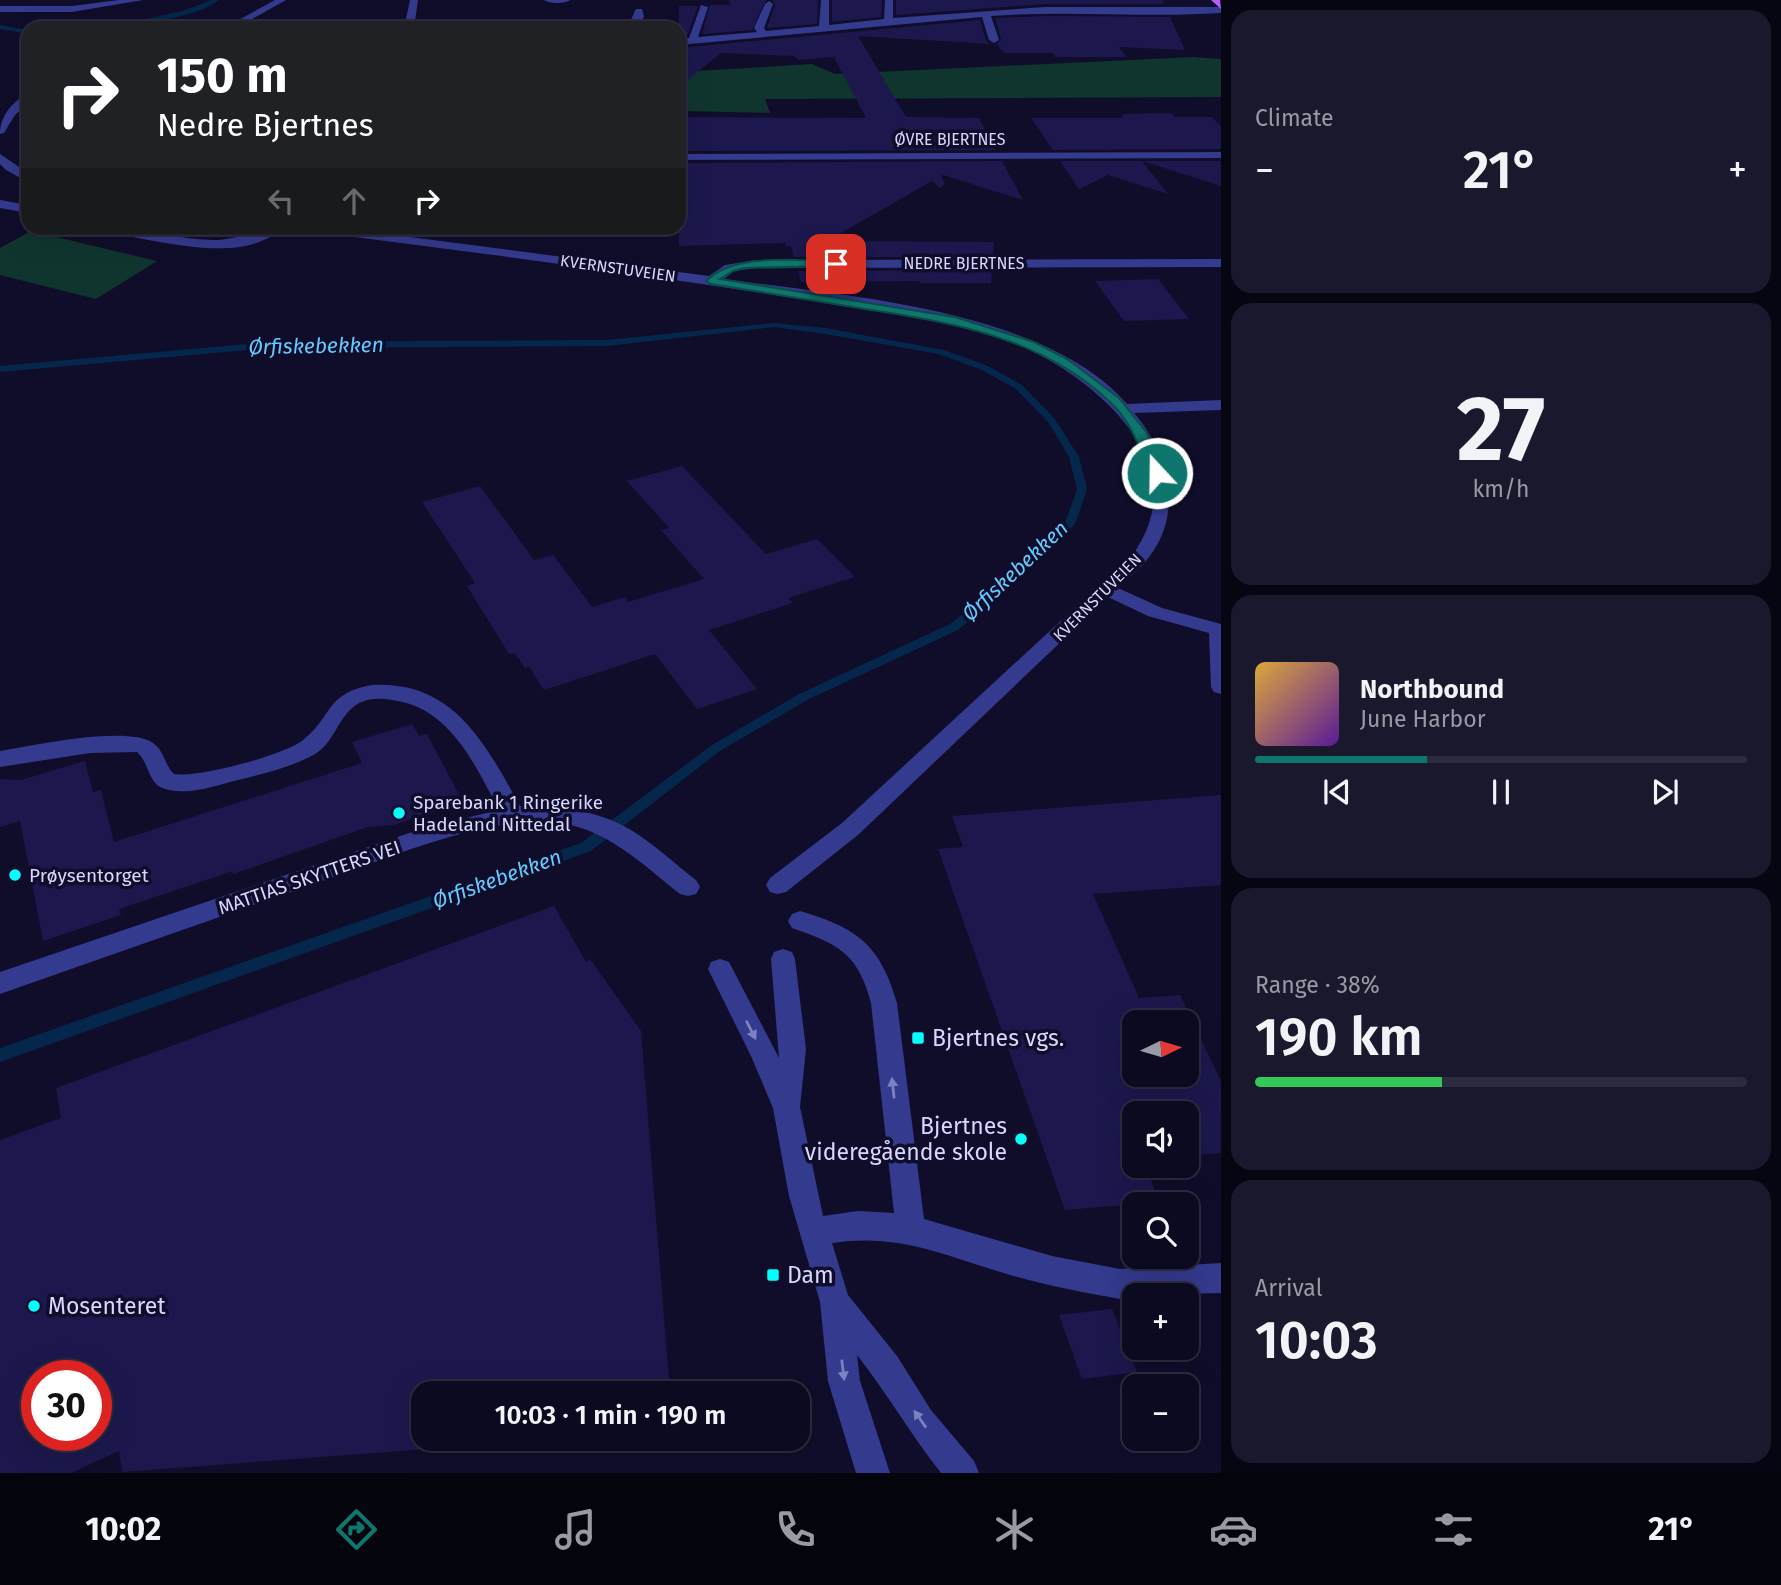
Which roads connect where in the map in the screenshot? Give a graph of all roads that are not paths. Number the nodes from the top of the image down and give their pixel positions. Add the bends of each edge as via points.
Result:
1 (139, 0) edge
2 (282, 0) edge
3 (414, 0) edge
4 (566, 0) edge
5 (825, 0) edge
6 (889, 0) edge
7 (1215, 0) edge
8 (548, 1) edge
9 (769, 4) dead end
10 (704, 7) dead end
11 (0, 9) edge
12 (639, 12) dead end
13 (986, 13) junction
14 (1220, 13) edge
15 (1147, 15) dead end
16 (242, 21) edge
17 (410, 21) edge
18 (636, 21) edge
19 (888, 22) junction
20 (824, 28) junction
21 (764, 34) junction
22 (994, 40) dead end
23 (694, 41) junction
24 (686, 42) edge
25 (21, 104) edge
26 (0, 131) edge
27 (1221, 155) edge
28 (686, 157) edge
29 (0, 158) edge
30 (21, 174) edge
31 (0, 204) edge
32 (21, 208) edge
33 (9, 220) dead end
34 (21, 220) edge
35 (160, 235) edge
36 (259, 235) edge
37 (373, 235) edge
38 (400, 235) edge
39 (397, 238) junction
40 (1221, 263) edge
41 (711, 281) junction
42 (1221, 405) edge
43 (1123, 409) junction
44 (1108, 590) junction
45 (1220, 630) edge
46 (1221, 687) edge
47 (0, 759) edge
48 (513, 815) junction
49 (778, 885) dead end
50 (688, 887) dead end
51 (800, 921) dead end
52 (783, 959) dead end
53 (720, 969) dead end
54 (0, 983) edge
55 (787, 1108) junction
56 (911, 1229) junction
57 (812, 1232) junction
58 (1221, 1278) edge
59 (835, 1302) junction
60 (873, 1473) edge
61 (962, 1473) edge

1 - 11 street via 72,9
2 - 16 street
3 - 17 street
4 - 8 street
5 - 20 street
6 - 19 street
7 - 14 main road
9 - 21 street via 759,28
10 - 23 street
12 - 18 street
13 - 14 street via 1091,8
13 - 19 street
13 - 22 street
14 - 15 street
19 - 20 street
20 - 21 street
21 - 23 street
23 - 24 street
25 - 26 street
27 - 28 street, ØVRE BJERTNES
29 - 30 street
31 - 32 street
33 - 34 street
35 - 36 street via 187,242 223,243
37 - 39 street, KVERNSTUVEIEN
38 - 39 street
39 - 41 street, KVERNSTUVEIEN
40 - 41 street, NEDRE BJERTNES via 757,264 730,268
41 - 43 street, KVERNSTUVEIEN via 921,313 994,331 1063,361
42 - 43 street
43 - 44 street, KVERNSTUVEIEN via 1151,454 1161,513 1139,558
44 - 45 street via 1164,615
44 - 49 street, KVERNSTUVEIEN via 850,829
45 - 46 street
47 - 48 street via 138,745 150,751 165,780 177,785 198,783 308,748 350,700 385,691 432,703 463,727
48 - 50 street, MATTIAS SKYTTERS VEI via 554,814 613,830
48 - 54 street, MATTIAS SKYTTERS VEI via 432,834
56 -> 51 street via 879,984 862,951 847,939
52 - 55 street via 793,1049
53 -> 55 street
55 - 57 street
56 - 57 street via 858,1225
56 - 58 street via 1096,1281 1147,1284
57 - 59 street
59 -> 60 street via 844,1381
61 -> 59 street

